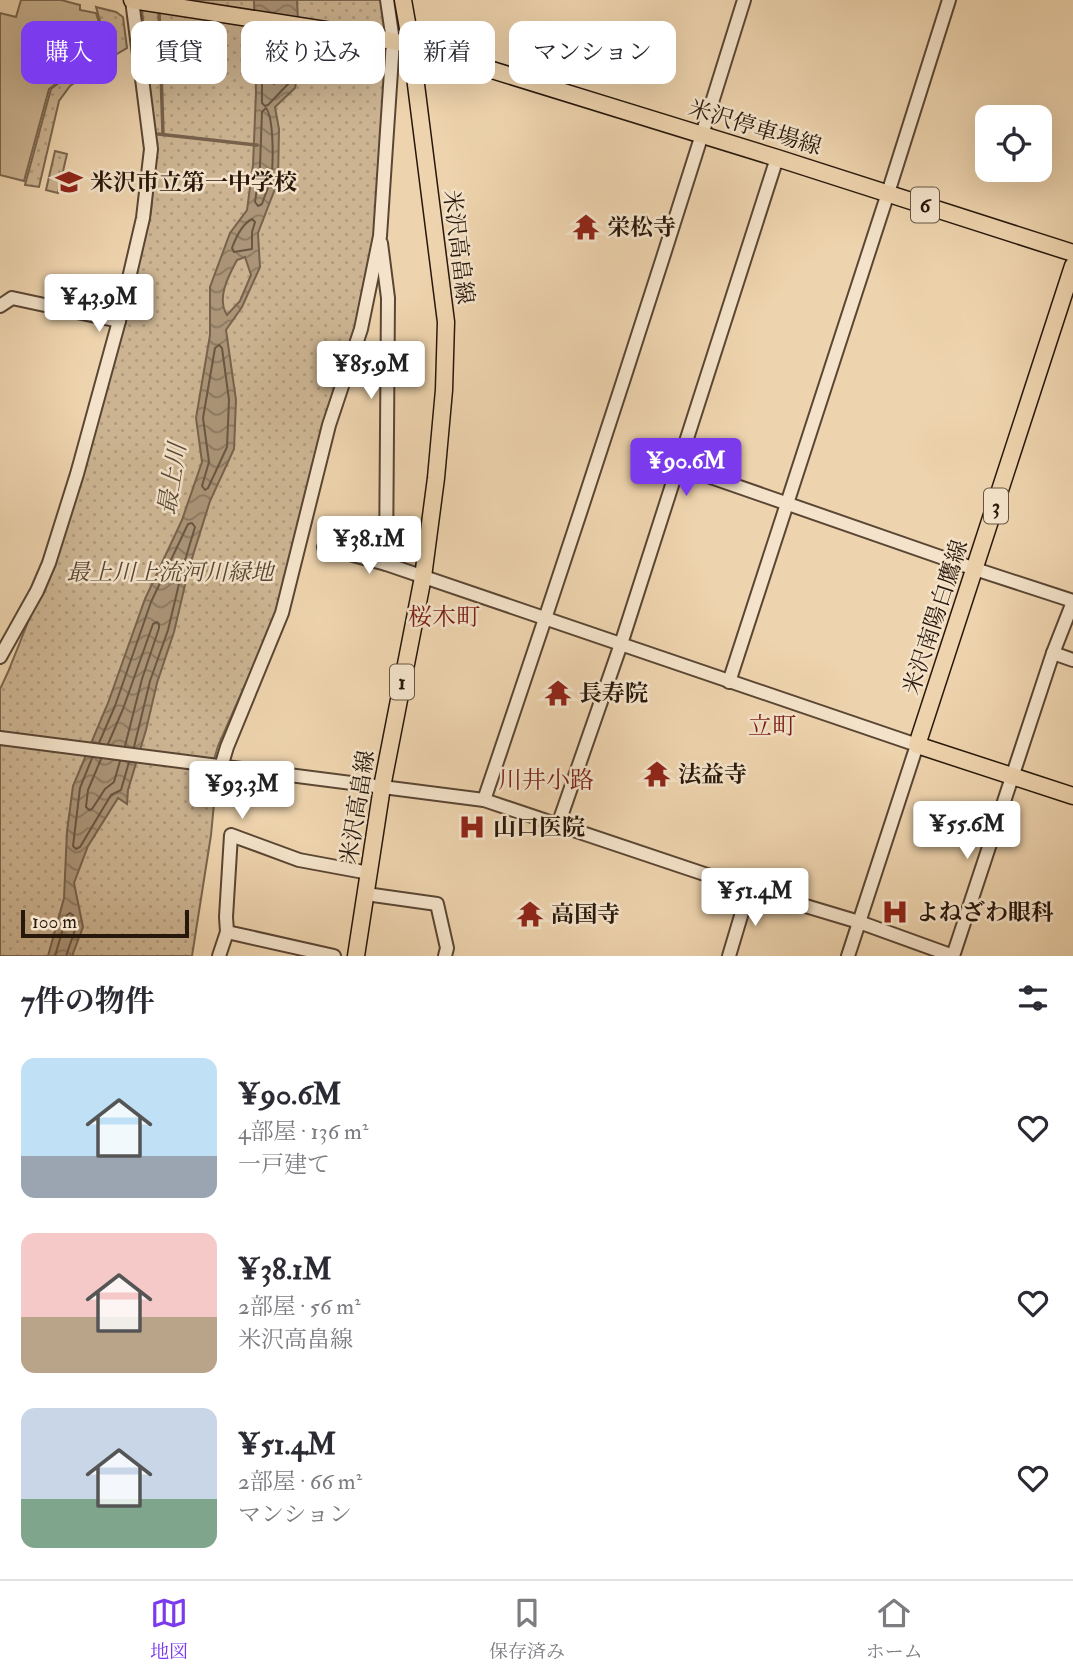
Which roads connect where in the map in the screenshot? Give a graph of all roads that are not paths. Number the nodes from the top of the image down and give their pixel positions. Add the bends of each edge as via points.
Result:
1 (132, 0) edge
2 (387, 0) edge
3 (403, 0) edge
4 (744, 0) edge
5 (949, 0) edge
6 (262, 21) edge
7 (407, 21) edge
8 (385, 40) joint
9 (399, 43) edge
10 (495, 71) edge
11 (384, 84) edge
12 (416, 84) edge
13 (702, 135) junction
14 (777, 158) junction
15 (888, 193) junction
16 (380, 236) junction
17 (1073, 253) edge
18 (1073, 266) edge
19 (0, 306) edge
20 (119, 321) junction
21 (679, 466) junction
22 (786, 503) junction
23 (324, 547) dead end
24 (387, 564) junction
25 (975, 569) junction
26 (423, 578) junction
27 (1073, 602) edge
28 (546, 617) junction
29 (621, 644) junction
30 (1053, 653) junction
31 (0, 657) edge
32 (1073, 660) edge
33 (729, 682) junction
34 (2, 738) edge
35 (916, 745) junction
36 (220, 767) junction
37 (1012, 776) junction
38 (382, 787) junction
39 (1073, 796) edge
40 (484, 800) junction
41 (558, 825) junction
42 (369, 873) junction
43 (749, 890) junction
44 (366, 894) junction
45 (859, 922) junction
46 (227, 932) junction
47 (915, 942) junction
48 (219, 956) edge
49 (334, 956) edge
50 (356, 956) edge
51 (444, 956) edge
52 (729, 956) edge
53 (848, 956) edge
54 (910, 956) edge
55 (953, 956) edge

1 - 6 main road, 米沢停車場線 / 6
1 - 20 street via 150,149 144,218
2 - 8 street
3 - 7 main road, 米沢高畠線 / 1
4 - 13 street
5 - 15 street
8 - 9 main road, 米沢停車場線 / 6
10 - 13 main road, 米沢停車場線 / 6
11 - 16 street
12 - 26 main road, 米沢高畠線 / 1 via 446,322 444,390
13 - 14 main road, 米沢停車場線 / 6
13 - 28 street
14 - 15 main road, 米沢停車場線 / 6
14 - 21 street
15 - 17 main road, 米沢停車場線 / 6
15 - 22 street
16 - 24 street via 388,298
16 - 36 street via 361,329 329,425 282,613
18 - 25 main road, 米沢南陽白鷹線 / 3
19 - 20 street via 12,298
20 - 31 street via 49,563
21 - 22 street
21 - 29 street
22 - 25 street
22 - 33 street
23 - 24 street
24 - 26 street
25 - 27 street
25 - 35 main road, 米沢南陽白鷹線 / 3
26 - 28 street
26 - 38 main road, 米沢高畠線 / 1
27 - 30 street
28 - 29 street
28 - 40 street
29 - 33 street
29 - 41 street
30 - 32 street
30 - 37 street
33 - 35 street
34 - 36 street
35 - 37 main road
35 - 45 street
36 - 38 street
37 - 39 main road
37 - 55 street
38 - 40 street
38 - 42 main road, 米沢高畠線 / 1
40 - 41 street
41 - 43 street
42 - 44 main road, 米沢高畠線 / 1
42 - 46 street via 299,860 231,835
43 - 45 street
43 - 52 street
44 - 50 main road, 米沢高畠線 / 1
44 - 51 street via 437,904 447,948
45 - 47 street
45 - 53 street
46 - 48 street
46 - 49 street
47 - 54 street
47 - 55 street

